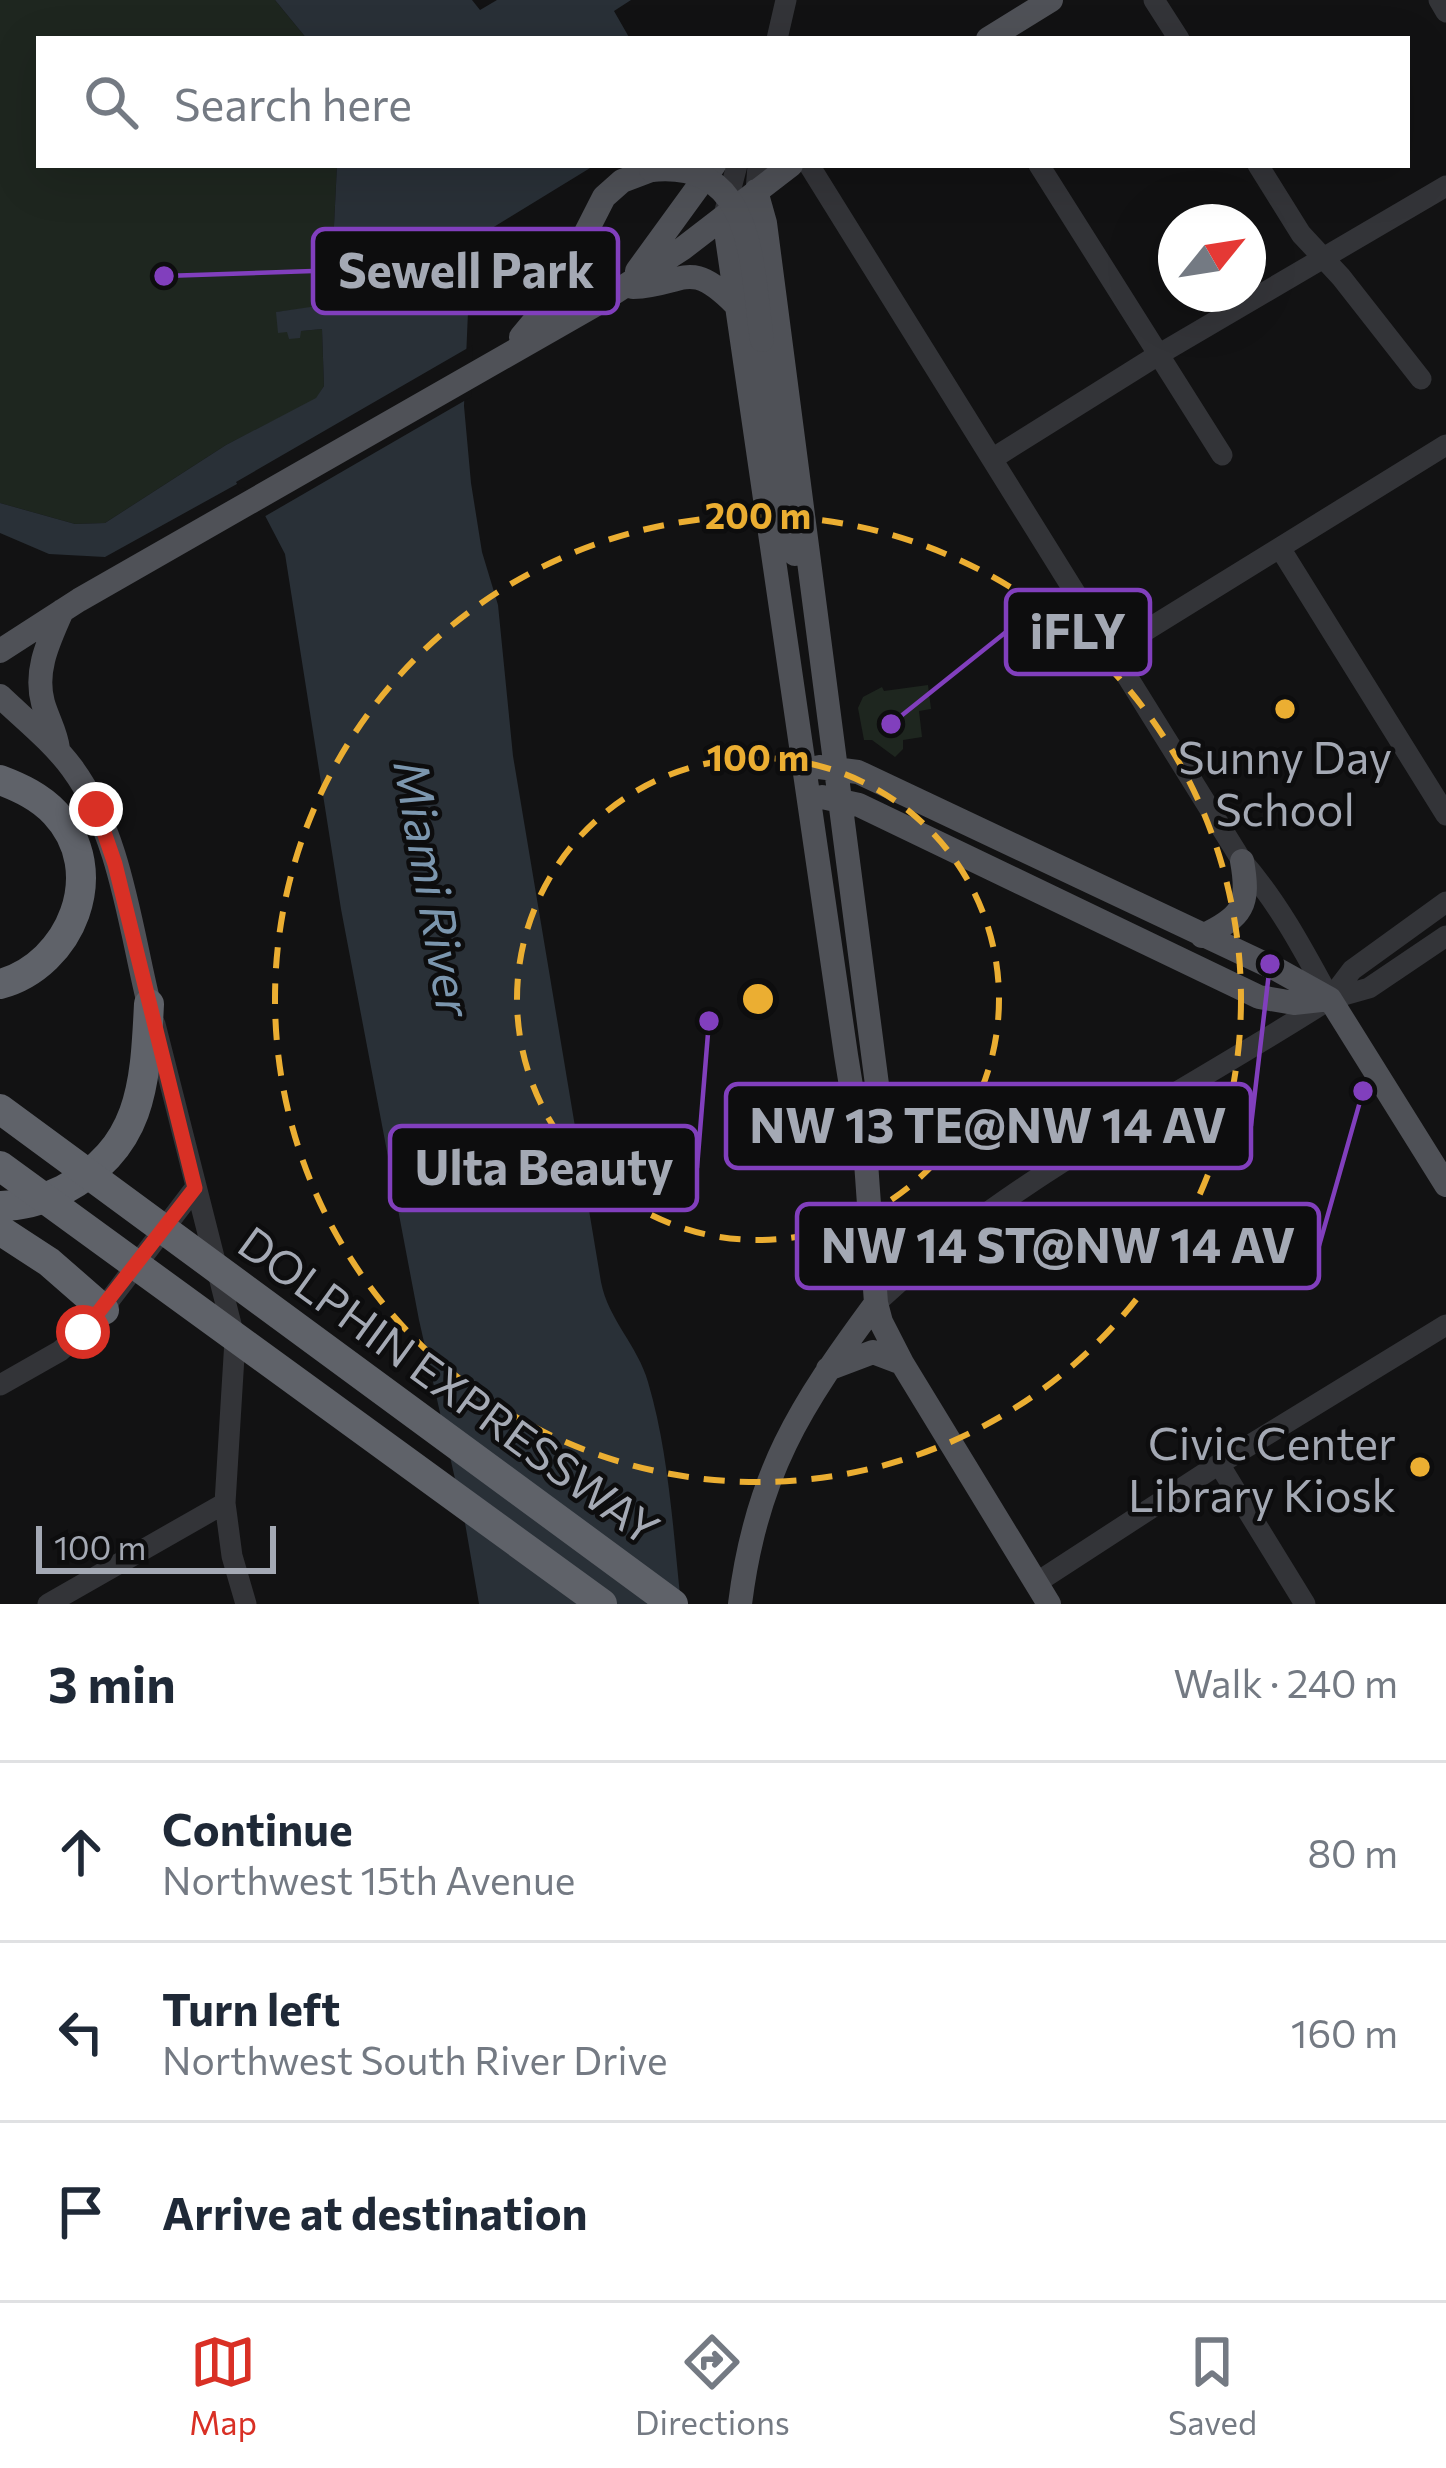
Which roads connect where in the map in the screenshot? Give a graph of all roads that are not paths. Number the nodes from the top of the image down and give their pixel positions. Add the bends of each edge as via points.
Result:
1 (787, 0) edge
2 (1052, 0) edge
3 (1154, 0) edge
4 (1439, 0) edge
5 (1446, 12) edge
6 (778, 36) edge
7 (993, 36) edge
8 (1177, 36) edge
9 (712, 168) edge
10 (736, 168) edge
11 (811, 168) edge
12 (1041, 168) edge
13 (1260, 168) edge
14 (757, 178) edge
15 (1446, 186) edge
16 (724, 217) junction
17 (1322, 257) junction
18 (624, 287) junction
19 (736, 304) junction
20 (1158, 355) junction
21 (500, 356) junction
22 (1420, 379) dead end
23 (1446, 445) edge
24 (1222, 455) dead end
25 (992, 459) junction
26 (1280, 548) junction
27 (63, 610) junction
28 (818, 649) junction
29 (0, 651) edge
30 (1111, 652) junction
31 (0, 696) edge
32 (59, 751) junction
33 (804, 766) junction
34 (835, 768) junction
35 (0, 780) edge
36 (808, 794) junction
37 (838, 801) junction
38 (1446, 815) edge
39 (1242, 861) junction
40 (1446, 902) edge
41 (1202, 936) junction
42 (1446, 936) edge
43 (0, 984) edge
44 (1330, 999) junction
45 (149, 1004) junction
46 (0, 1109) edge
47 (865, 1148) junction
48 (0, 1166) edge
49 (1446, 1185) edge
50 (195, 1188) junction
51 (0, 1206) edge
52 (0, 1230) edge
53 (876, 1304) junction
54 (104, 1310) junction
55 (1446, 1325) edge
56 (902, 1363) junction
57 (826, 1370) junction
58 (0, 1385) edge
59 (1219, 1464) junction
60 (225, 1503) junction
61 (1043, 1593) edge
62 (49, 1604) edge
63 (246, 1604) edge
64 (602, 1604) edge
65 (673, 1604) edge
66 (740, 1604) edge
67 (1305, 1604) edge

1 - 6 street
2 - 7 main road
3 - 8 street
4 - 5 street
9 - 18 main road
10 - 16 street
11 - 25 street
12 - 20 street
13 - 17 street
14 - 16 main road
14 - 28 main road
15 - 17 street
16 - 18 main road
16 - 19 main road
17 - 20 street
17 - 22 street
18 - 19 main road via 693,275
18 - 21 main road
19 - 33 main road
20 - 24 street
20 - 25 street
21 - 27 main road
21 - 28 main road, bridge via 551,302 604,196 622,181 676,170 723,191 739,212 797,570
23 - 26 street
25 - 30 street
26 - 30 street
26 - 38 street
27 - 29 main road
27 - 32 main road via 40,677
28 - 34 main road
30 - 39 street
31 - 32 main road
32 - 45 main road via 102,823
33 - 34 main road
33 - 36 main road
34 - 37 main road
34 - 41 main road via 859,772
35 - 43 highway via 57,815 80,869 67,934 42,963
36 - 37 main road
36 - 47 main road
37 - 44 main road via 1259,998
37 - 47 main road via 882,1123
39 - 41 main road via 1242,908
39 - 44 street
40 - 44 street via 1352,970
41 - 44 main road
42 - 44 street via 1370,988
44 - 49 main road
44 - 53 street via 990,1208
45 - 50 street
45 - 51 highway via 142,1088 113,1152 43,1200
46 - 65 highway, DOLPHIN EXPRESSWAY, bridge
47 - 53 main road
48 - 64 highway, DOLPHIN EXPRESSWAY, bridge
50 - 54 street
50 - 60 street via 236,1340
52 - 54 highway
53 - 56 main road
53 - 57 main road
54 - 58 street via 60,1351
55 - 59 street
56 - 57 main road via 873,1352
56 - 61 main road
57 - 66 main road via 773,1465
59 - 61 street
59 - 67 street
60 - 62 street
60 - 63 street

